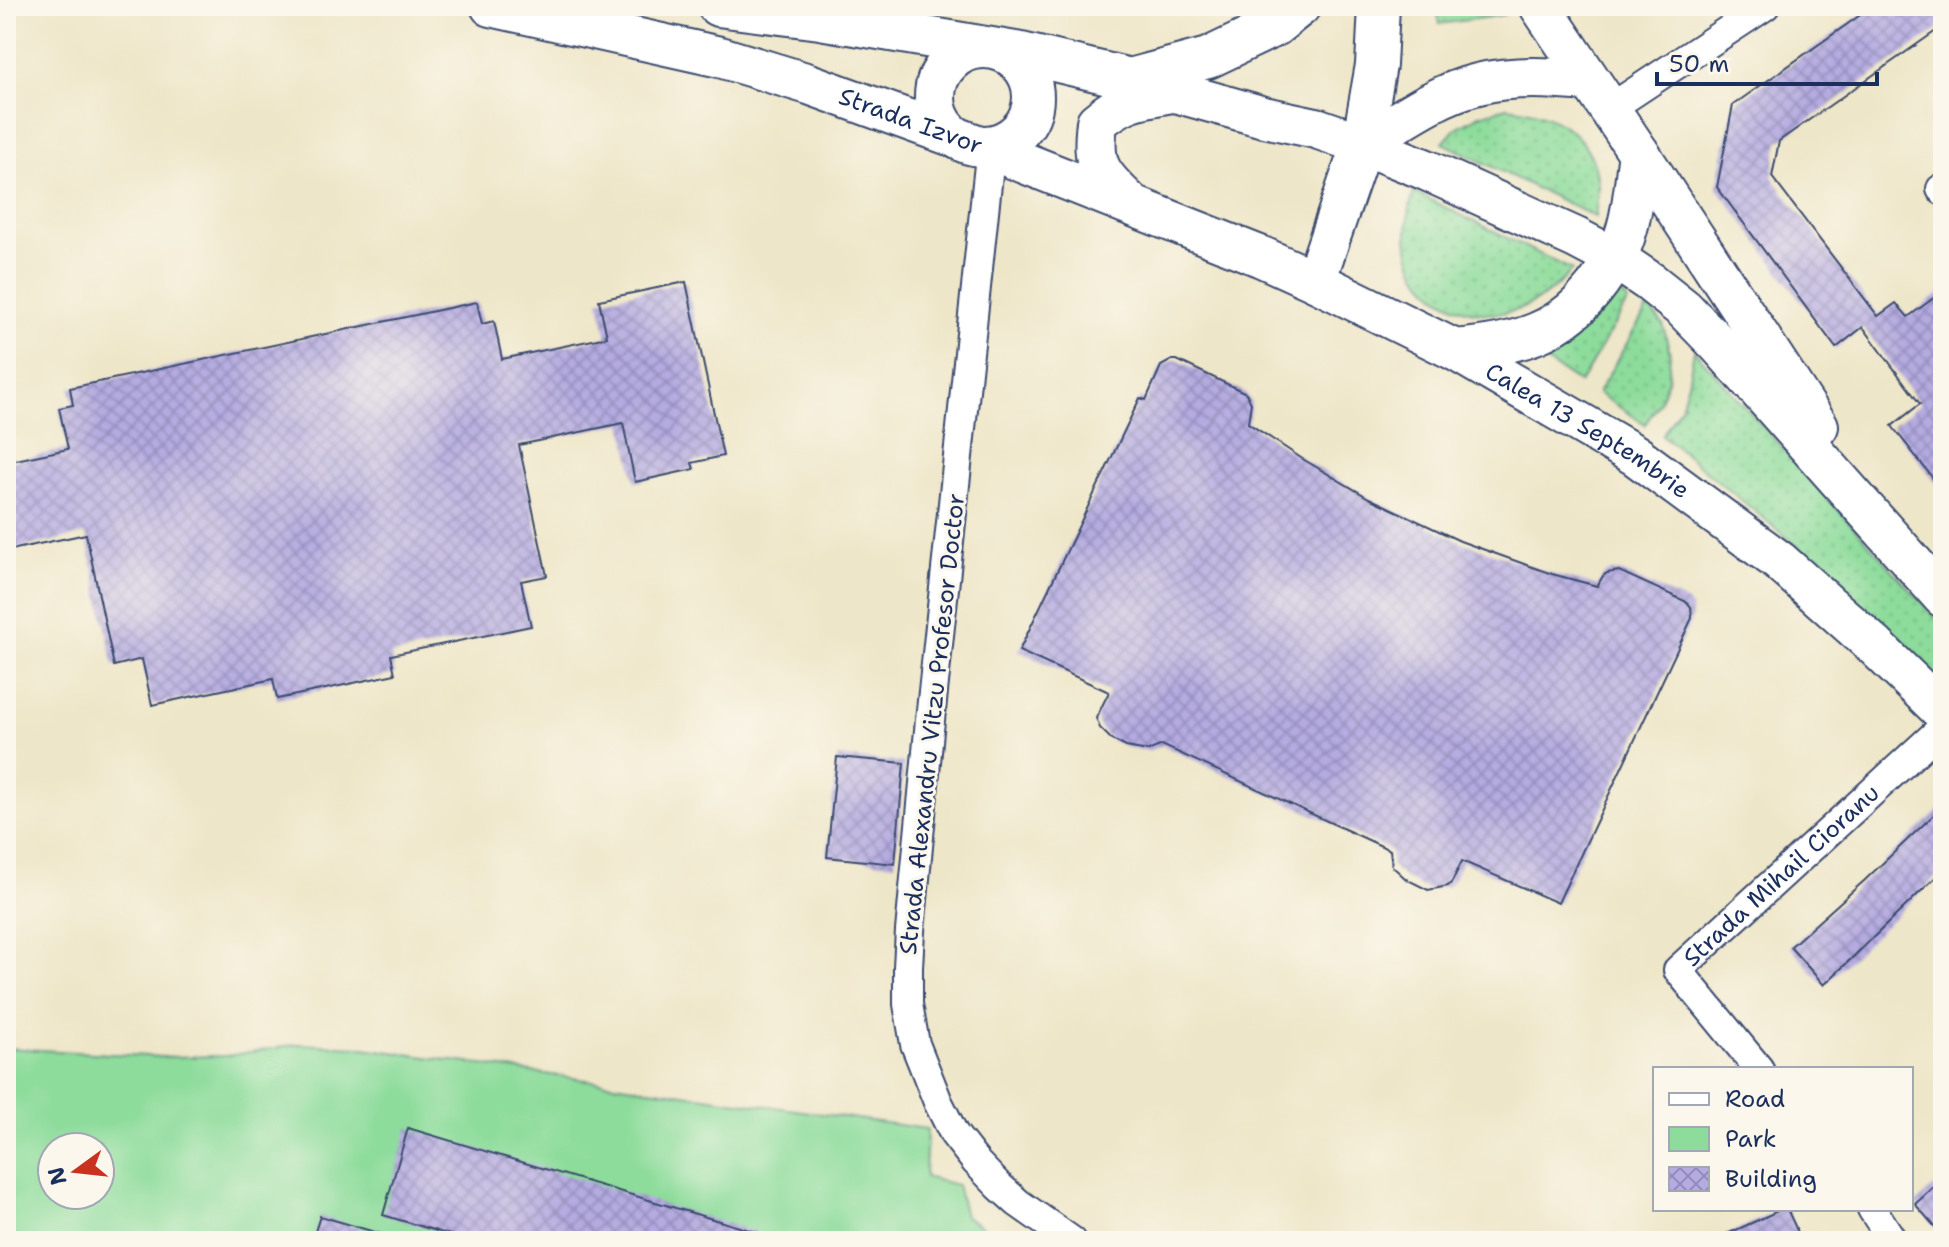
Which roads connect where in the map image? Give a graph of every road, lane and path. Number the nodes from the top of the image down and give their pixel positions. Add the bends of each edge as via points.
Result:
1 (491, 6) edge
2 (718, 6) edge
3 (1300, 6) edge
4 (1379, 6) edge
5 (1540, 6) edge
6 (1765, 6) edge
7 (997, 49) junction
8 (1130, 79) junction
9 (1176, 91) junction
10 (1599, 95) junction
11 (1362, 144) junction
12 (979, 145) junction
13 (1639, 153) junction
14 (1133, 205) junction
15 (1616, 259) junction
16 (1315, 281) junction
17 (1455, 350) junction
18 (1896, 545) junction
19 (1943, 597) edge
20 (1943, 712) edge
21 (1943, 727) edge
22 (1757, 1067) edge
23 (1873, 1211) edge
24 (1072, 1241) edge
25 (1893, 1241) edge

1 - 12 main road, Strada Izvor via 720,57
2 - 7 main road
3 - 8 main road via 1275,26 1208,58
4 - 11 main road via 1376,65
5 - 10 main road
6 - 10 street
7 - 8 main road
7 - 12 main road via 1025,68 1034,99 1021,130 1008,140
7 - 12 main road via 966,50 952,59 936,86 935,102 948,131
8 - 9 main road
9 - 11 main road
9 - 14 main road via 1114,107 1097,122 1098,167
10 - 11 main road via 1527,78 1476,84
10 - 13 main road
11 - 15 main road
11 - 16 main road
12 - 14 main road, Strada Izvor
12 - 24 street, Strada Alexandru Vitzu Profesor Doctor via 910,931 908,1004 915,1044 954,1134 1018,1203
13 - 15 main road via 1627,231
13 - 18 main road
14 - 16 main road, Strada Izvor
15 - 17 main road via 1586,300 1560,322 1497,345
15 - 18 main road via 1684,309
16 - 17 main road, Calea 13 Septembrie
17 - 20 main road, Calea 13 Septembrie via 1635,455 1728,522 1812,590
18 - 19 main road
21 - 22 street, Strada Mihail Cioranu via 1678,970
23 - 25 street

